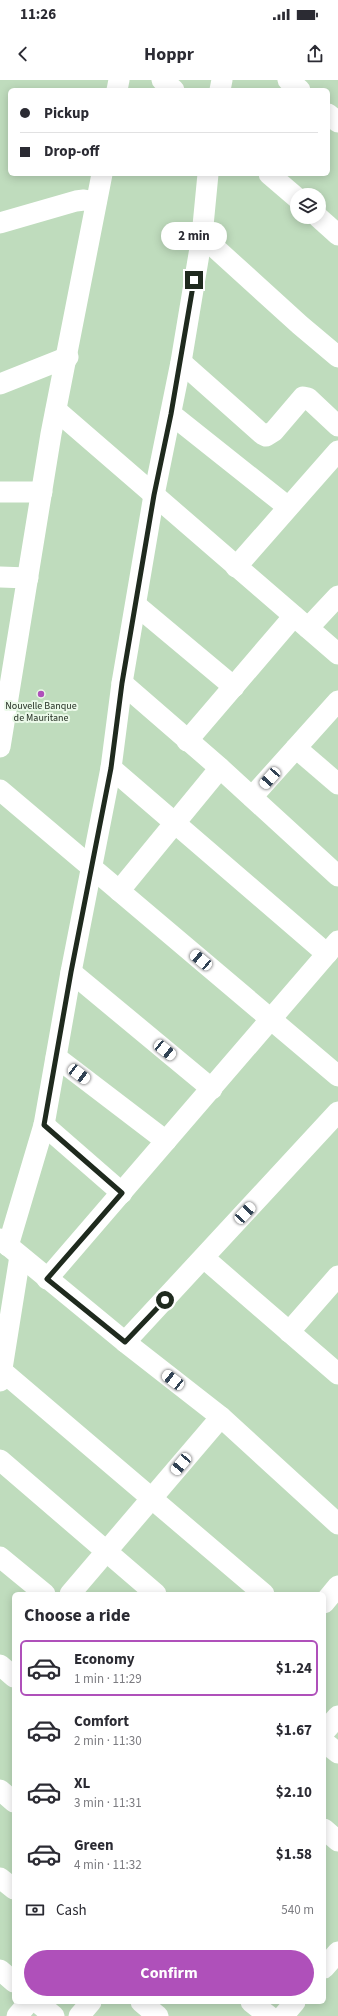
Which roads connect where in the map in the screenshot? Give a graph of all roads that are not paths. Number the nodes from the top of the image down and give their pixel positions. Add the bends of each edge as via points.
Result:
1 (162, 80) edge
2 (288, 80) edge
3 (172, 88) edge
4 (298, 88) edge
5 (330, 116) edge
6 (338, 122) edge
7 (102, 176) edge
8 (208, 176) edge
9 (271, 176) edge
10 (290, 192) edge
11 (96, 202) junction
12 (0, 223) edge
13 (326, 224) edge
14 (338, 234) edge
15 (202, 236) junction
16 (68, 357) junction
17 (338, 357) edge
18 (181, 362) junction
19 (0, 384) edge
20 (56, 410) junction
21 (171, 414) junction
22 (338, 426) edge
23 (338, 450) edge
24 (0, 492) edge
25 (42, 492) junction
26 (154, 495) junction
27 (288, 507) junction
28 (236, 567) junction
29 (0, 577) edge
30 (28, 578) junction
31 (338, 596) edge
32 (136, 604) junction
33 (301, 622) junction
34 (338, 654) edge
35 (6, 667) edge
36 (122, 683) junction
37 (234, 687) junction
38 (338, 701) edge
39 (187, 741) junction
40 (0, 747) edge
41 (296, 748) junction
42 (111, 768) junction
43 (220, 768) junction
44 (338, 784) edge
45 (0, 790) edge
46 (252, 798) junction
47 (174, 822) junction
48 (90, 866) junction
49 (338, 876) edge
50 (119, 891) junction
51 (332, 948) edge
52 (71, 972) junction
53 (271, 1019) junction
54 (56, 1057) junction
55 (338, 1076) edge
56 (212, 1089) junction
57 (338, 1112) edge
58 (44, 1125) junction
59 (166, 1141) junction
60 (122, 1193) junction
61 (9, 1247) edge
62 (204, 1258) junction
63 (338, 1276) edge
64 (47, 1279) junction
65 (290, 1332) junction
66 (125, 1342) junction
67 (334, 1363) edge
68 (1, 1376) edge
69 (221, 1417) junction
70 (0, 1460) edge
71 (152, 1498) junction
72 (338, 1524) edge
73 (107, 1551) junction
74 (0, 1557) edge
75 (338, 1586) edge
76 (43, 1592) edge
77 (72, 1592) edge
78 (154, 1592) edge
79 (262, 1592) edge
80 (326, 1601) edge
81 (338, 1716) edge
82 (326, 1730) edge
83 (326, 1744) edge
84 (338, 1753) edge
85 (0, 1790) edge
86 (12, 1800) edge
87 (326, 1831) edge
88 (338, 1841) edge
89 (0, 1878) edge
90 (12, 1887) edge
91 (0, 1970) edge
92 (12, 1980) edge
93 (27, 2004) edge
94 (39, 2004) edge
95 (89, 2004) edge
96 (143, 2004) edge
97 (254, 2004) edge
98 (293, 2004) edge
99 (17, 2016) edge
100 (54, 2016) edge
101 (79, 2016) edge
102 (158, 2016) edge
103 (269, 2016) edge
104 (284, 2016) edge

1 - 3 street
2 - 4 street
5 - 6 street
7 - 11 street
8 - 15 street
9 - 10 street
11 - 12 street via 76,201
11 - 16 street
13 - 14 street
15 - 17 street
15 - 18 street
16 - 19 street
16 - 20 street
18 - 21 street
18 - 22 street via 266,436 274,431 303,397 308,398
20 - 25 street
20 - 26 street
21 - 26 street
21 - 27 street
23 - 27 street
24 - 25 street
25 - 30 street
26 - 28 street
26 - 32 street
27 - 28 street
28 - 33 street
29 - 30 street
30 - 35 street
31 - 33 street
32 - 36 street
32 - 37 street
33 - 34 street
33 - 37 street
35 - 40 street
36 - 39 street
36 - 42 street
37 - 39 street
38 - 41 street
39 - 43 street
41 - 44 street
41 - 46 street
42 - 47 street
42 - 48 street
43 - 46 street
43 - 47 street
45 - 48 street
46 - 49 street
47 - 50 street
47 - 51 street
48 - 50 street
48 - 52 street
50 - 53 street
51 - 53 street
52 - 54 street
52 - 56 street
53 - 55 street
53 - 56 street
54 - 58 street
54 - 59 street
56 - 59 street
57 - 62 street
58 - 60 street
58 - 61 street
59 - 60 street
60 - 64 street
61 - 64 street
61 - 68 street
62 - 65 street
62 - 66 street
63 - 65 street
64 - 66 street
65 - 67 street
66 - 69 street
68 - 71 street
69 - 71 street
69 - 72 street
70 - 73 street
71 - 73 street
71 - 79 street
73 - 77 street
73 - 78 street
74 - 76 street
75 - 80 street
81 - 82 street
83 - 84 street
85 - 86 street
87 - 88 street
89 - 90 street
91 - 92 street
93 - 99 street
94 - 100 street
95 - 101 street
96 - 102 street
97 - 103 street
98 - 104 street

